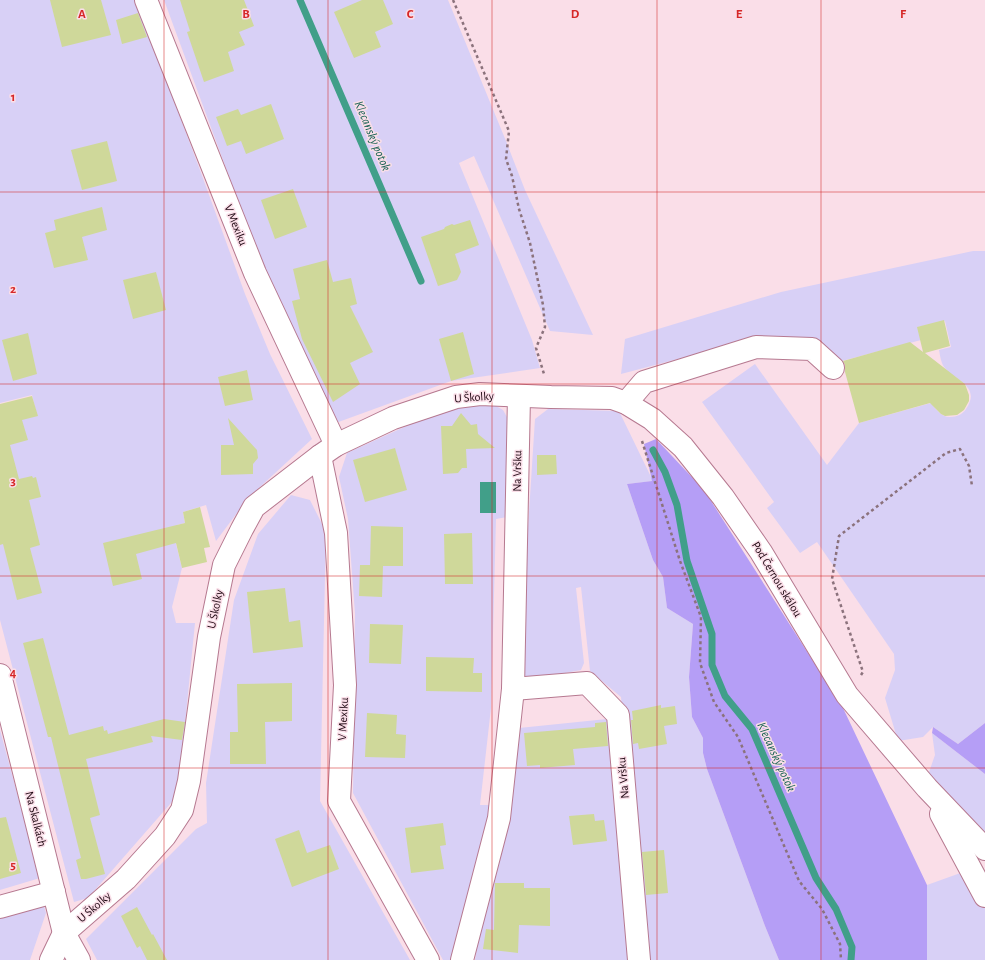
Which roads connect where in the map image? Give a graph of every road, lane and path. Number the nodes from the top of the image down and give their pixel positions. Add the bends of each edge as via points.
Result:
1 (146, 0) edge
2 (453, 0) edge
3 (832, 368) dead end
4 (519, 396) junction
5 (551, 397) junction
6 (631, 406) junction
7 (328, 451) junction
8 (972, 486) dead end
9 (1, 682) edge
10 (513, 689) junction
11 (847, 695) junction
12 (927, 788) junction
13 (985, 849) edge
14 (54, 892) junction
15 (985, 896) edge
16 (0, 907) edge
17 (64, 933) junction
18 (51, 960) edge
19 (79, 960) edge
20 (428, 960) edge
21 (462, 960) edge
22 (639, 960) edge
23 (841, 960) edge

1 - 7 street, V Mexiku
2 - 5 path via 509,131 506,159 530,243 544,305 545,327 536,348
3 - 6 street via 812,349 756,346 644,382
4 - 5 street, Pod Černou skálou
4 - 7 street, U Školky via 480,394 456,397 393,418
4 - 10 street, Na Vršku
5 - 6 street, Pod Černou skálou via 612,398
6 - 11 street, Pod Černou skálou via 652,419 683,447 723,496 761,552
6 - 23 path via 701,617 700,663 714,702 738,737 799,881 822,909 840,944
7 - 17 street, U Školky via 254,507 224,565 209,637 189,780 182,810 165,836 126,879
7 - 20 street, V Mexiku via 345,677 339,801
8 - 11 path via 969,466 960,449 946,453 839,536 832,579 863,672
9 - 14 street, Na Skalkách
10 - 21 street, Na Vršku via 499,818
10 - 22 street, Na Vršku via 587,683 618,715
11 - 12 street, Pod Černou skálou
12 - 13 street, Pod Černou skálou
12 - 15 street
14 - 16 street
14 - 17 street, Na Skalkách
17 - 18 street, U Školky
17 - 19 street, Na Skalkách

